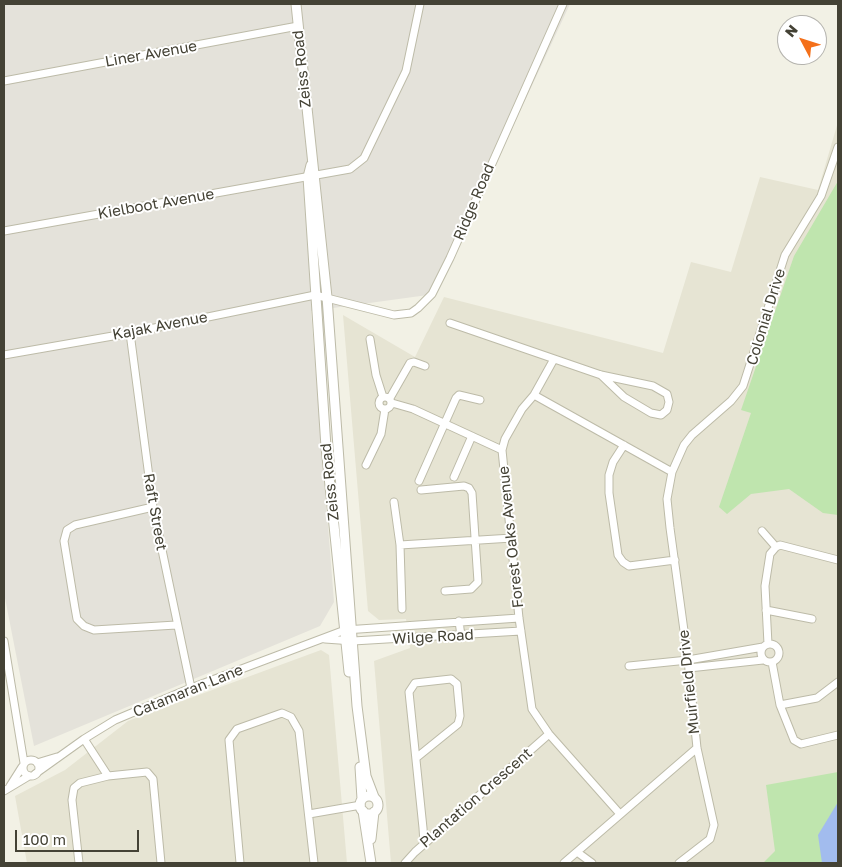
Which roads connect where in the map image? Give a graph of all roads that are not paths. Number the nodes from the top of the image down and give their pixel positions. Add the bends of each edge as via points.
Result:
1 (296, 4) edge
2 (420, 4) edge
3 (562, 4) edge
4 (298, 26) junction
5 (4, 81) edge
6 (838, 147) edge
7 (311, 177) junction
8 (4, 231) edge
9 (315, 295) junction
10 (326, 297) junction
11 (450, 324) dead end
12 (130, 333) junction
13 (370, 339) dead end
14 (4, 355) edge
15 (554, 358) junction
16 (426, 366) dead end
17 (601, 375) junction
18 (534, 395) junction
19 (388, 399) junction
20 (480, 400) dead end
21 (385, 409) junction
22 (444, 424) junction
23 (472, 436) junction
24 (624, 445) junction
25 (502, 450) junction
26 (366, 465) dead end
27 (672, 472) junction
28 (454, 477) dead end
29 (419, 481) dead end
30 (422, 490) dead end
31 (394, 502) dead end
32 (153, 507) junction
33 (762, 531) dead end
34 (512, 538) junction
35 (476, 540) junction
36 (400, 546) junction
37 (776, 546) junction
38 (675, 560) junction
39 (838, 560) edge
40 (445, 591) dead end
41 (402, 609) dead end
42 (766, 610) junction
43 (519, 618) junction
44 (812, 618) dead end
45 (459, 621) junction
46 (176, 626) junction
47 (348, 629) junction
48 (521, 631) junction
49 (461, 636) junction
50 (322, 639) junction
51 (4, 641) edge
52 (349, 641) junction
53 (765, 646) junction
54 (688, 660) junction
55 (763, 660) junction
56 (772, 662) junction
57 (629, 666) dead end
58 (689, 668) junction
59 (838, 682) edge
60 (191, 688) junction
61 (780, 705) junction
62 (549, 734) junction
63 (838, 735) edge
64 (84, 739) junction
65 (21, 740) junction
66 (697, 748) junction
67 (62, 756) junction
68 (416, 758) junction
69 (34, 761) junction
70 (23, 765) junction
71 (32, 775) junction
72 (108, 776) junction
73 (6, 790) edge
74 (374, 797) junction
75 (362, 805) junction
76 (374, 812) junction
77 (309, 814) junction
78 (620, 814) junction
79 (424, 844) junction
80 (369, 850) junction
81 (577, 852) junction
82 (79, 863) edge
83 (161, 863) edge
84 (240, 863) edge
85 (314, 863) edge
86 (371, 863) edge
87 (405, 863) edge
88 (564, 863) edge
89 (592, 863) edge
90 (679, 863) edge

1 - 4 street, Zeiss Road
2 - 7 street, Kielboot Avenue via 406,71 364,158 350,169
3 - 10 street, Ridge Road via 432,294 411,313 394,315
4 - 5 street, Liner Avenue
4 - 7 street, Zeiss Road
6 - 27 street, Colonial Drive via 822,196 785,255 743,386 684,445
7 - 8 street, Kielboot Avenue
7 - 9 street, Zeiss Road
7 - 10 street, Zeiss Road
9 - 10 street, Ridge Road
9 - 12 street, Kajak Avenue
9 - 47 street, Zeiss Road via 326,448
10 - 47 street, Zeiss Road
11 - 15 street
12 - 14 street, Kajak Avenue
12 - 32 street, Raft Street
13 - 19 street via 376,375
15 - 17 street
15 - 18 street, Forest Oaks Avenue
16 - 19 street via 410,363
17 - 17 street via 624,397 651,413 661,415 667,410 668,397 660,388
18 - 24 street
18 - 25 street, Forest Oaks Avenue via 522,408
19 - 21 street via 390,407
19 - 21 street via 379,403
19 - 22 street
20 - 22 street via 459,395
21 - 26 street via 381,434
22 - 23 street
22 - 29 street
23 - 25 street
23 - 28 street
24 - 27 street
24 - 38 street via 609,475 618,555 629,566
25 - 34 street, Forest Oaks Avenue
27 - 38 street, Muirfield Drive via 667,499
30 - 35 street via 469,488
31 - 36 street
32 - 46 street, Raft Street
32 - 46 street via 76,525 67,530 64,541 74,608 84,626 94,630
33 - 37 street
34 - 35 street
34 - 43 street, Forest Oaks Avenue
35 - 36 street
35 - 40 street via 476,586
36 - 41 street
37 - 39 street
37 - 42 street via 770,554 765,586
38 - 54 street, Muirfield Drive
42 - 44 street
42 - 53 street
43 - 45 street, Wilge Road
43 - 48 street, Forest Oaks Avenue
45 - 47 street, Wilge Road
45 - 49 street
46 - 60 street, Raft Street
47 - 50 street, Catamaran Lane
47 - 52 street, Zeiss Road
48 - 49 street, Wilge Road
48 - 62 street, Forest Oaks Avenue via 530,702
49 - 52 street, Wilge Road
50 - 52 street, Catamaran Lane
50 - 60 street, Catamaran Lane
51 - 65 street
52 - 74 street, Zeiss Road via 366,776
52 - 75 street, Zeiss Road
53 - 54 street
53 - 55 street via 761,653
53 - 56 street via 774,645 778,649 779,655
54 - 57 street
54 - 58 street, Muirfield Drive
55 - 56 street
55 - 58 street
56 - 61 street
58 - 66 street, Muirfield Drive
59 - 61 street via 817,698
60 - 64 street, Catamaran Lane via 115,720
61 - 63 street via 792,737 798,743
62 - 78 street, Forest Oaks Avenue
62 - 79 street, Plantation Crescent
64 - 67 street, Catamaran Lane
64 - 72 street
65 - 69 street
65 - 70 street
66 - 78 street, Muirfield Drive
66 - 90 street via 714,829 710,838
67 - 69 street, Catamaran Lane
67 - 71 street, Catamaran Lane
68 - 68 street via 410,688 415,682 451,679 456,684 458,724
68 - 79 street
69 - 70 street, Catamaran Lane
69 - 71 street via 39,769
70 - 71 street via 24,773
70 - 73 street
71 - 73 street
72 - 82 street via 80,783 73,791
72 - 83 street via 146,772 152,776
74 - 75 street via 368,796
74 - 76 street via 378,805
75 - 76 street via 368,814
75 - 77 street
75 - 80 street, Zeiss Road
76 - 80 street, Zeiss Road
77 - 84 street via 298,731 291,717 282,713 237,729 231,735 229,745
77 - 85 street
78 - 81 street, Muirfield Drive
79 - 87 street, Plantation Crescent
80 - 86 street, Zeiss Road
81 - 88 street, Muirfield Drive
81 - 89 street

